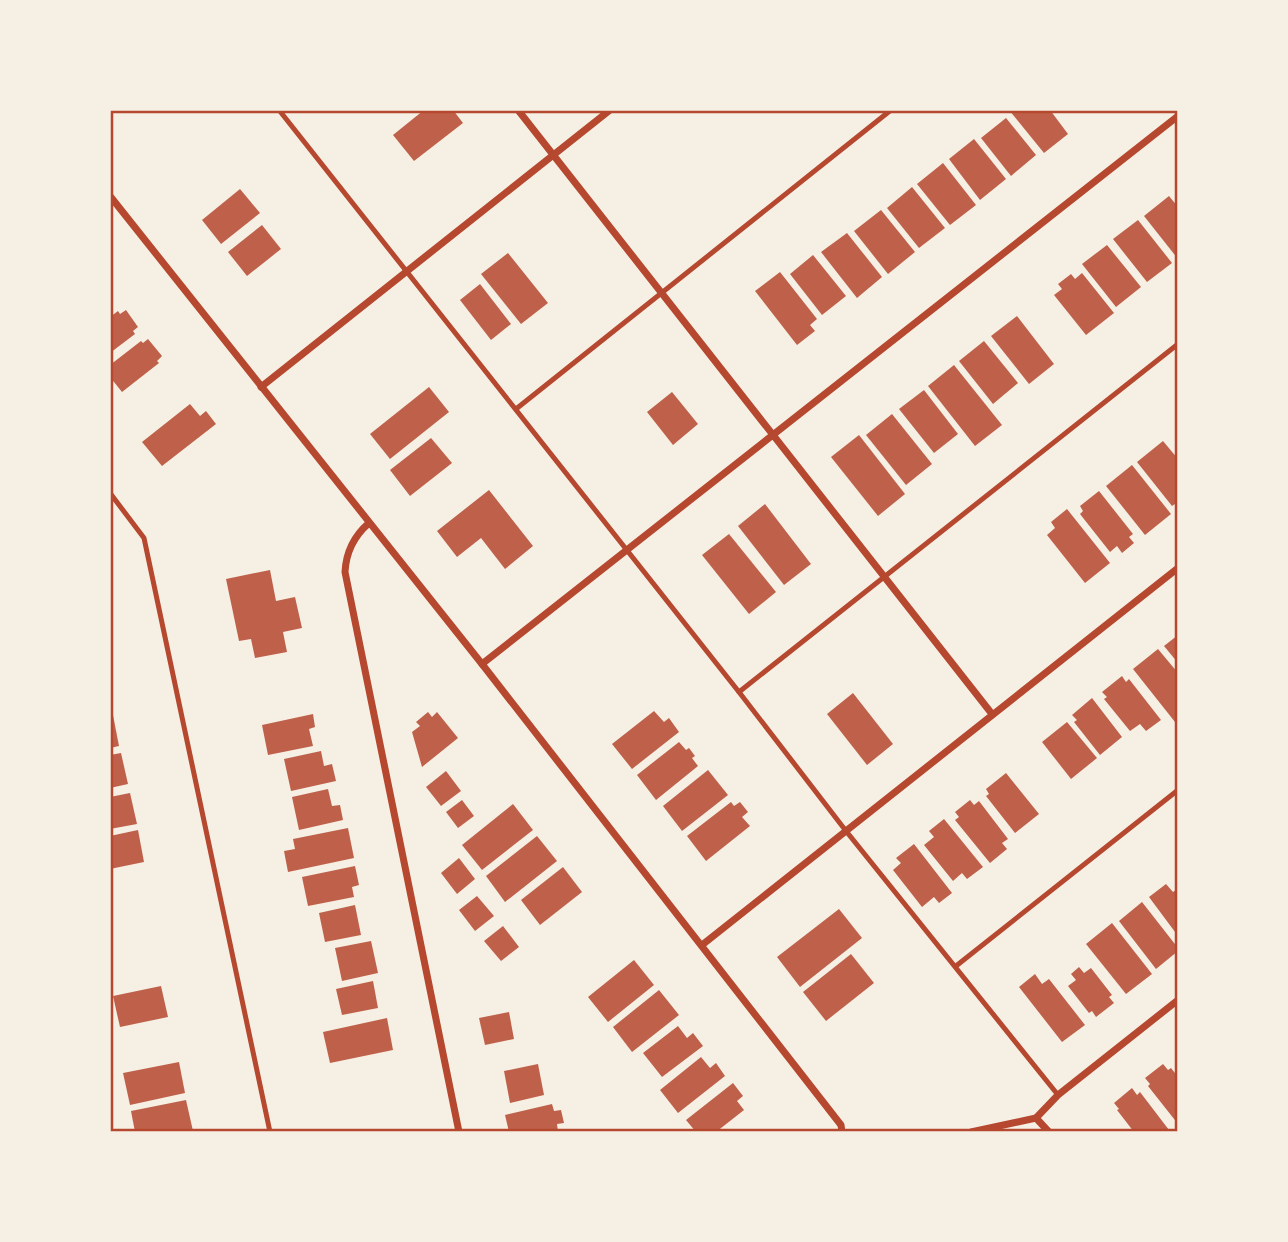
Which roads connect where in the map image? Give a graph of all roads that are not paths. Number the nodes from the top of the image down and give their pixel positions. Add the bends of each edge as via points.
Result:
1 (279, 110) edge
2 (518, 110) edge
3 (610, 110) edge
4 (891, 110) edge
5 (1178, 116) edge
6 (553, 155) junction
7 (110, 195) edge
8 (407, 272) junction
9 (663, 292) junction
10 (1178, 344) edge
11 (261, 387) junction
12 (516, 409) junction
13 (773, 436) junction
14 (110, 493) edge
15 (369, 523) junction
16 (628, 551) junction
17 (1178, 568) edge
18 (884, 577) junction
19 (482, 664) junction
20 (739, 692) junction
21 (992, 714) junction
22 (1178, 790) edge
23 (846, 831) junction
24 (702, 944) junction
25 (956, 966) junction
26 (1178, 1000) edge
27 (1058, 1095) junction
28 (1036, 1118) junction
29 (270, 1132) edge
30 (459, 1132) edge
31 (842, 1132) edge
32 (971, 1132) edge
33 (1049, 1132) edge

1 - 8 lane
2 - 6 street
3 - 6 street
4 - 9 lane
5 - 13 street
6 - 8 street
6 - 9 street
7 - 11 street
8 - 11 street
8 - 12 lane
9 - 12 lane
9 - 13 street
10 - 18 lane
11 - 15 street
12 - 16 lane
13 - 16 street
13 - 18 street
14 - 29 lane via 144,538
15 - 19 street
15 - 30 street via 358,532 345,572
16 - 19 street
16 - 20 lane
17 - 21 street
18 - 20 lane
18 - 21 street
19 - 24 street
20 - 23 lane
21 - 23 street
22 - 25 lane
23 - 24 street
23 - 25 lane
24 - 31 street
25 - 27 lane
26 - 27 street
27 - 28 street
28 - 32 street
28 - 33 street

